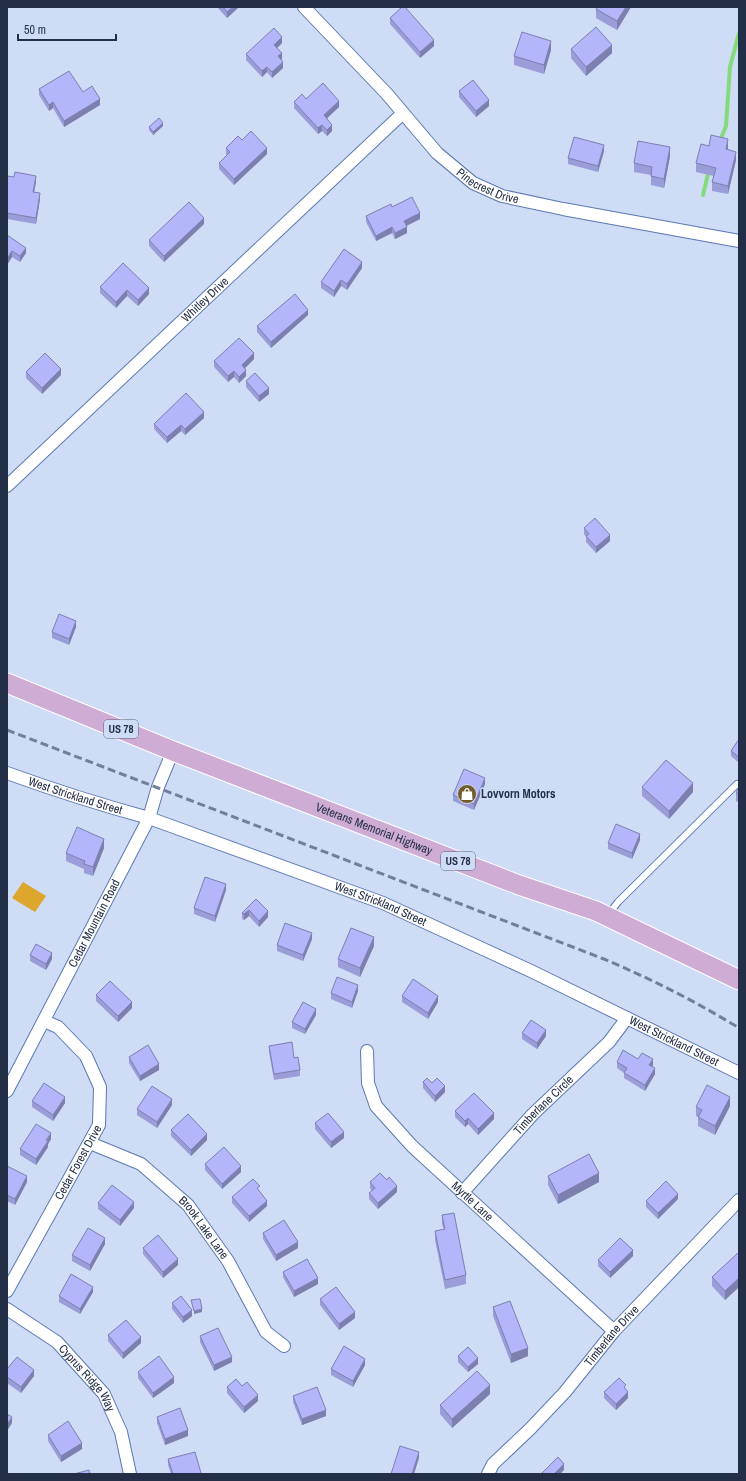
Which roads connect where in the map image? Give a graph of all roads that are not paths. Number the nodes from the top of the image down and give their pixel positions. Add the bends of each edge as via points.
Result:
1 (304, 7) edge
2 (403, 113) junction
3 (739, 241) edge
4 (7, 486) edge
5 (7, 683) edge
6 (173, 751) junction
7 (7, 773) edge
8 (737, 784) dead end
9 (149, 818) junction
10 (607, 916) junction
11 (739, 980) edge
12 (627, 1018) junction
13 (44, 1021) junction
14 (367, 1051) dead end
15 (739, 1074) edge
16 (7, 1091) edge
17 (90, 1143) junction
18 (462, 1193) junction
19 (739, 1200) edge
20 (7, 1291) edge
21 (7, 1309) edge
22 (614, 1331) junction
23 (284, 1346) dead end
24 (130, 1474) edge
25 (488, 1474) edge

1 - 2 street, Pinecrest Drive
2 - 3 street, Pinecrest Drive via 437,153 473,183 502,196
2 - 4 street, Whitley Drive
5 - 6 main road, Veterans Memorial Highway / US 78
6 - 9 street, Cedar Mountain Road
6 - 10 main road, Veterans Memorial Highway / US 78 via 519,885
7 - 9 street, West Strickland Street
8 - 10 lane
9 - 12 street, West Strickland Street via 383,903
9 - 13 street, Cedar Mountain Road
10 - 11 main road, Veterans Memorial Highway / US 78
12 - 15 street, West Strickland Street
12 - 18 street, Timberlane Circle via 609,1042 533,1114
13 - 16 street, Cedar Mountain Road
13 - 17 street, Cedar Forest Drive via 58,1027 86,1056 100,1088 100,1125
14 - 18 street, Myrtle Lane via 368,1083 376,1106 412,1146
17 - 20 street, Cedar Forest Drive
17 - 23 street, Brook Lake Lane via 141,1164 188,1205 228,1261 266,1332
18 - 22 street, Myrtle Lane
19 - 22 street, Timberlane Drive
21 - 24 street, Cyprus Ridge Way via 57,1342 104,1394 121,1432
22 - 25 street, Timberlane Drive via 565,1392 493,1464

